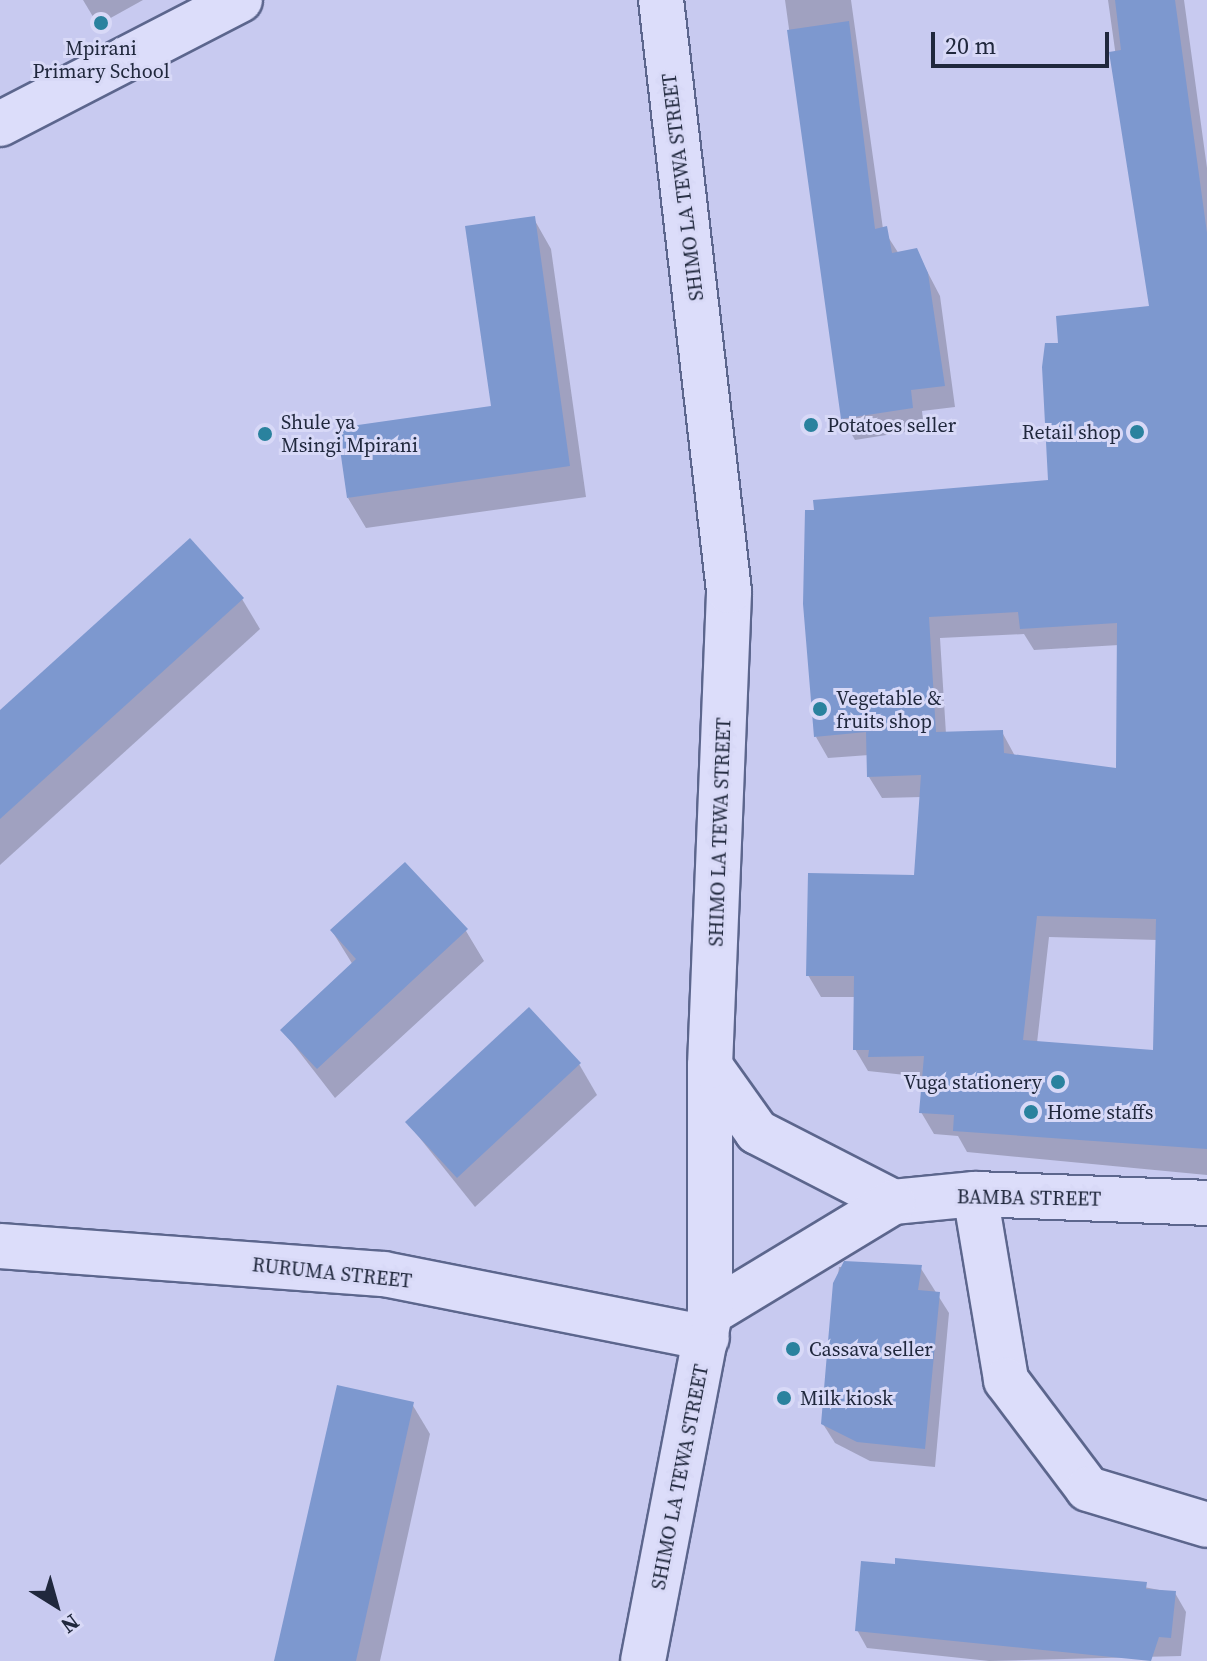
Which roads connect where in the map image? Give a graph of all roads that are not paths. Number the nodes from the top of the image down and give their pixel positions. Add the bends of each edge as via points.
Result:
1 (240, 0) edge
2 (661, 0) edge
3 (0, 124) edge
4 (710, 1066) junction
5 (975, 1194) junction
6 (893, 1202) junction
7 (1207, 1203) edge
8 (0, 1246) edge
9 (709, 1326) junction
10 (1207, 1525) edge
11 (643, 1661) edge

1 - 3 street
2 - 4 street, SHIMO LA TEWA STREET via 729,591
4 - 6 street via 757,1132
4 - 9 street, SHIMO LA TEWA STREET
5 - 6 street, BAMBA STREET
5 - 7 street, BAMBA STREET
5 - 10 street via 1006,1380 1088,1489
6 - 9 street
8 - 9 street, RURUMA STREET via 384,1274
9 - 11 street, SHIMO LA TEWA STREET

